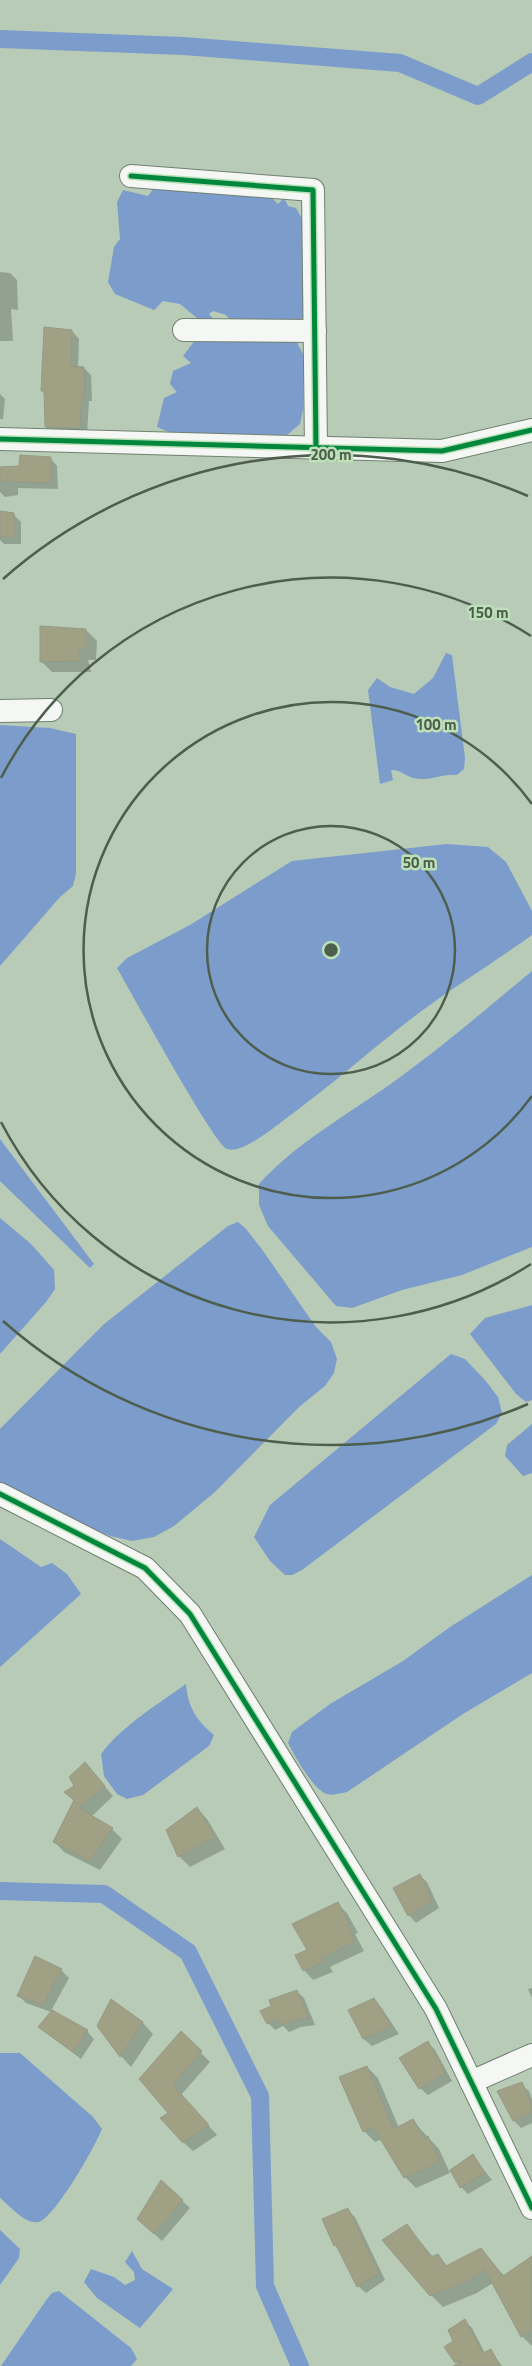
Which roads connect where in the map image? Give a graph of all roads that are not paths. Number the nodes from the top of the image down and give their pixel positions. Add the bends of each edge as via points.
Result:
1 (131, 176) dead end
2 (184, 330) dead end
3 (315, 331) junction
4 (532, 430) edge
5 (0, 439) edge
6 (316, 448) junction
7 (51, 710) dead end
8 (0, 711) edge
9 (0, 1494) edge
10 (532, 2055) edge
11 (471, 2082) junction
12 (532, 2208) edge

1 - 3 street via 313,190
2 - 3 street
3 - 6 street
4 - 6 street via 442,451
5 - 6 street
7 - 8 street
9 - 11 street via 145,1568 190,1614 436,2009
10 - 11 street
11 - 12 street

